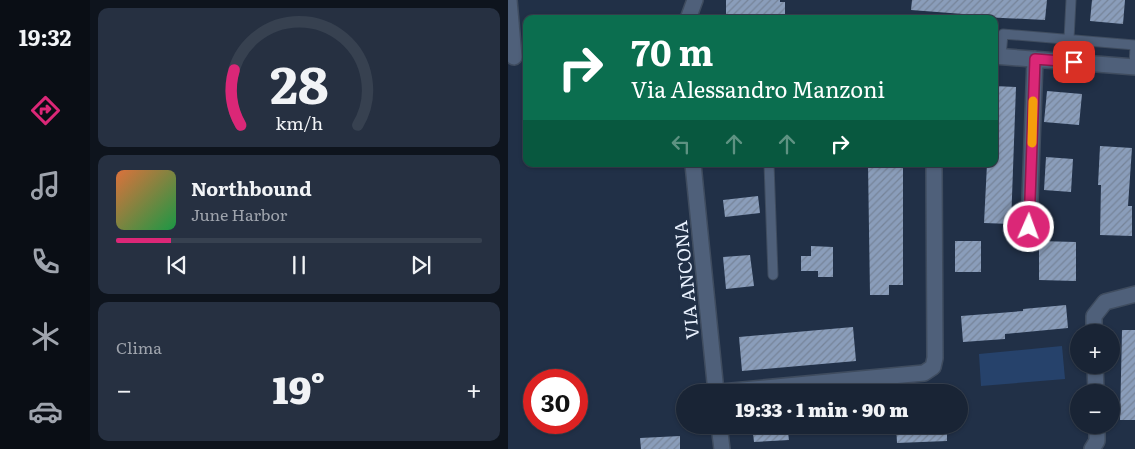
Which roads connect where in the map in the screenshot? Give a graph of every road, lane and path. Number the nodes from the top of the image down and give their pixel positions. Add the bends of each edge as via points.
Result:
1 (509, 0) edge
2 (696, 0) edge
3 (1071, 0) edge
4 (690, 15) edge
5 (1069, 39) junction
6 (998, 56) edge
7 (516, 57) edge
8 (1035, 59) junction
9 (1135, 67) edge
10 (693, 167) edge
11 (768, 167) edge
12 (934, 167) edge
13 (1029, 227) dead end
14 (773, 275) dead end
15 (1136, 294) edge
16 (1094, 324) edge
17 (715, 384) edge
18 (806, 384) edge
19 (720, 434) edge
20 (1097, 434) edge
21 (722, 449) edge
22 (1092, 449) edge

1 - 7 street
2 - 4 street
3 - 5 lane
5 - 6 lane via 1004,34
5 - 9 lane via 1135,44
6 - 8 street
8 - 9 street
8 - 13 street
10 - 17 street, VIA ANCONA
11 - 14 lane
12 - 18 street via 933,367 924,373
15 - 16 street via 1105,302 1094,316
19 - 21 street
20 - 22 street

